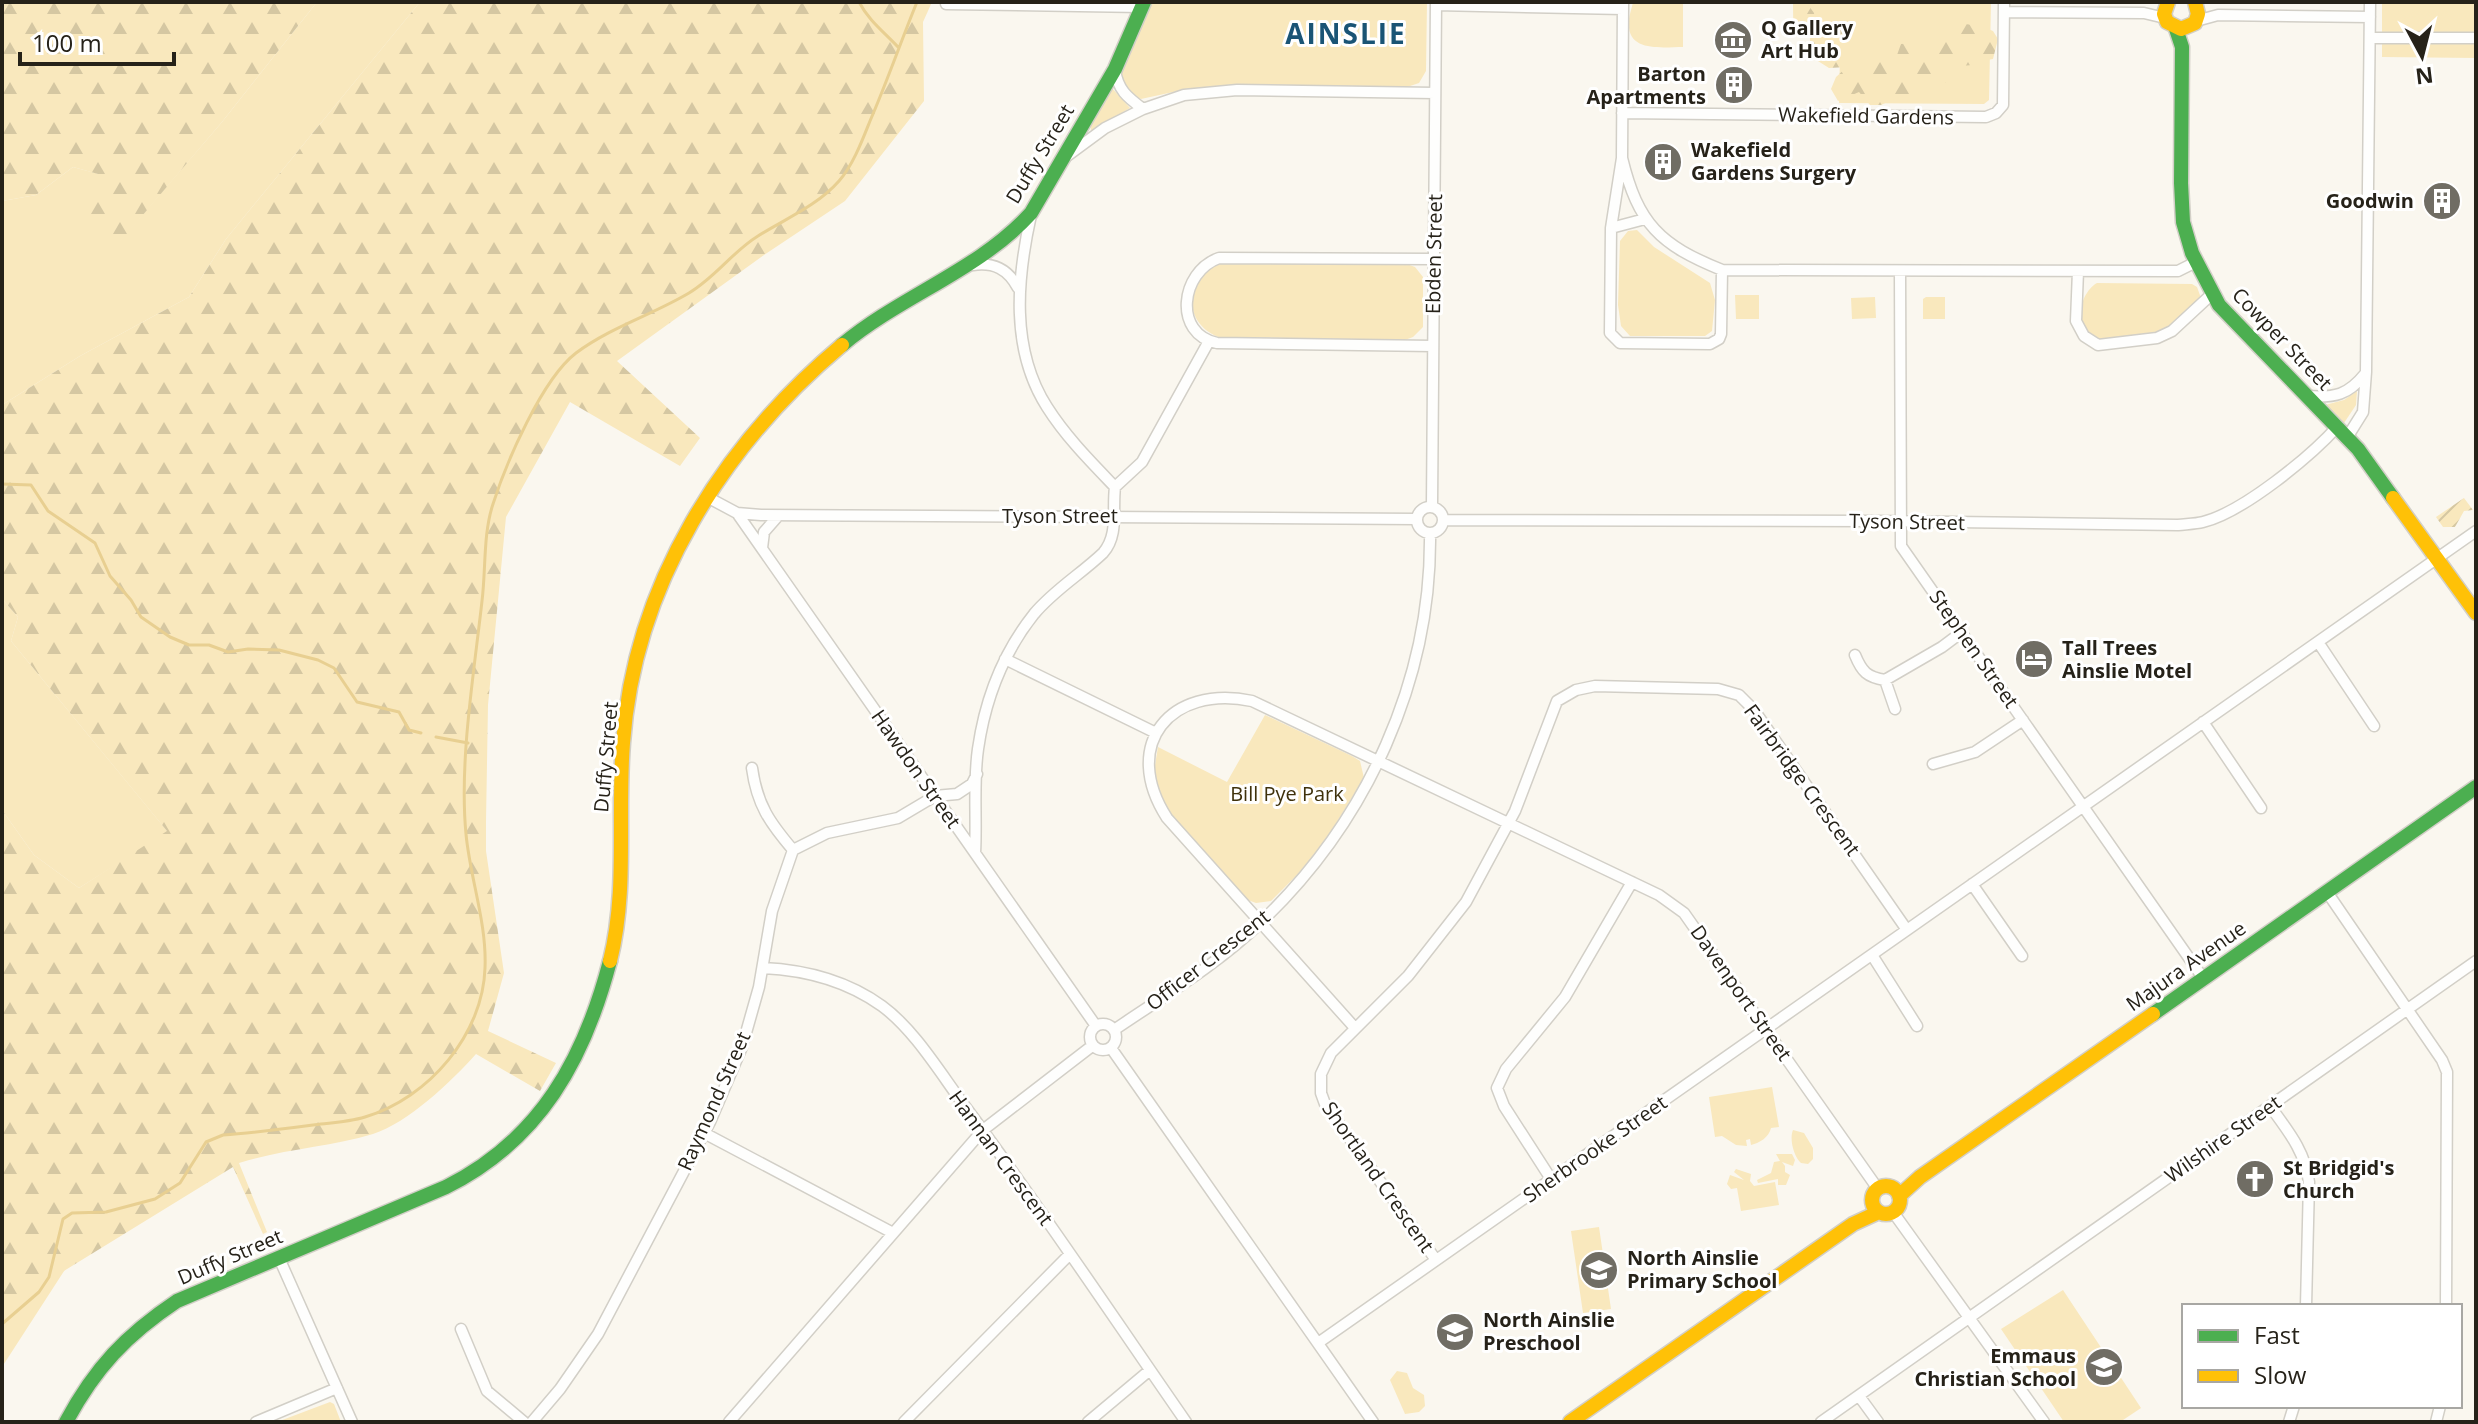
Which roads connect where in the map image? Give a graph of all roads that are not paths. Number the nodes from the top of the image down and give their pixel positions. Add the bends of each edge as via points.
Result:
1 (2370, 2) edge
2 (1436, 3) edge
3 (946, 4) edge
4 (1143, 4) edge
5 (1623, 6) edge
6 (2004, 7) edge
7 (2195, 13) edge
8 (2168, 14) edge
9 (2370, 17) junction
10 (2370, 38) junction
11 (2476, 38) edge
12 (2182, 47) junction
13 (1115, 68) junction
14 (1435, 93) junction
15 (1143, 109) junction
16 (1622, 113) junction
17 (1622, 158) junction
18 (1062, 160) junction
19 (1031, 213) junction
20 (1645, 219) junction
21 (1611, 228) junction
22 (1434, 259) junction
23 (2196, 262) junction
24 (971, 265) junction
25 (1722, 270) junction
26 (1900, 271) junction
27 (2078, 271) junction
28 (1019, 291) junction
29 (2213, 293) junction
30 (1209, 341) junction
31 (1433, 346) junction
32 (2366, 372) junction
33 (2308, 396) junction
34 (2343, 431) junction
35 (1115, 487) junction
36 (707, 497) junction
37 (1432, 506) junction
38 (737, 513) junction
39 (778, 516) junction
40 (1113, 516) junction
41 (1417, 519) junction
42 (1444, 520) junction
43 (1900, 521) junction
44 (2476, 531) edge
45 (1430, 533) junction
46 (763, 549) junction
47 (2437, 558) junction
48 (2476, 613) edge
49 (1962, 632) junction
50 (2318, 642) junction
51 (1855, 655) dead end
52 (1005, 659) junction
53 (1885, 680) junction
54 (1895, 709) dead end
55 (2023, 720) junction
56 (2203, 722) junction
57 (2374, 726) dead end
58 (1154, 732) junction
59 (1383, 763) junction
60 (1933, 764) dead end
61 (752, 768) dead end
62 (977, 774) junction
63 (2476, 787) edge
64 (935, 796) junction
65 (2083, 806) junction
66 (2261, 808) dead end
67 (1509, 823) junction
68 (793, 850) junction
69 (975, 853) junction
70 (1632, 882) junction
71 (1972, 884) junction
72 (2327, 892) junction
73 (1261, 923) junction
74 (1907, 930) junction
75 (1872, 955) junction
76 (2022, 956) dead end
77 (2476, 961) edge
78 (763, 968) junction
79 (2203, 978) junction
80 (2407, 1009) junction
81 (1096, 1026) junction
82 (1917, 1026) dead end
83 (1355, 1028) junction
84 (1766, 1029) junction
85 (1114, 1030) junction
86 (1092, 1046) junction
87 (1111, 1048) junction
88 (2270, 1106) junction
89 (983, 1130) junction
90 (704, 1133) junction
91 (1551, 1179) junction
92 (1885, 1200) junction
93 (893, 1233) junction
94 (1070, 1254) junction
95 (279, 1258) junction
96 (1436, 1260) junction
97 (2306, 1304) edge
98 (2446, 1304) edge
99 (1969, 1317) junction
100 (461, 1329) dead end
101 (1318, 1343) junction
102 (1150, 1370) junction
103 (337, 1388) junction
104 (1859, 1396) junction
105 (66, 1422) edge
106 (256, 1422) edge
107 (352, 1422) edge
108 (524, 1422) edge
109 (532, 1422) edge
110 (729, 1422) edge
111 (904, 1422) edge
112 (1088, 1422) edge
113 (1186, 1422) edge
114 (1373, 1422) edge
115 (1570, 1422) edge
116 (1821, 1422) edge
117 (1878, 1422) edge
118 (2044, 1422) edge

1 - 9 street
2 - 5 street
2 - 14 street, Ebden Street
3 - 4 street
4 - 13 street, Duffy Street
5 - 16 street
6 - 8 street
6 - 16 street, Wakefield Gardens via 2003,105 1986,117
7 - 8 street via 2185,29
7 - 9 street
7 - 12 street, Cowper Street
8 - 12 street, Cowper Street
9 - 10 street
10 - 11 street
10 - 32 street
12 - 23 street, Cowper Street via 2181,196
13 - 15 street via 1123,93
13 - 18 street, Duffy Street
14 - 15 street via 1209,91
14 - 22 street, Ebden Street
15 - 18 street via 1105,128
16 - 17 street
17 - 20 street via 1630,191
17 - 21 street
18 - 19 street, Duffy Street
19 - 24 street, Duffy Street
19 - 28 street
20 - 21 street
20 - 25 street via 1690,257
21 - 25 street via 1610,333 1620,343 1710,344 1719,339
22 - 30 street via 1231,256 1211,261 1194,277 1186,298 1190,319
22 - 31 street, Ebden Street
23 - 27 street via 2178,271
23 - 29 street, Cowper Street
24 - 28 street via 1003,269
24 - 36 street, Duffy Street via 882,315 822,362 760,424
25 - 26 street
26 - 27 street
26 - 43 street, Stephen Street
27 - 29 street via 2076,321 2084,336 2098,345 2157,338
28 - 35 street via 1025,349 1045,404
29 - 33 street, Cowper Street via 2238,327
30 - 31 street
30 - 35 street via 1142,462
31 - 37 street, Ebden Street
32 - 33 street via 2341,395
32 - 34 street via 2363,412
33 - 34 street, Cowper Street
34 - 43 street, Tyson Street via 2263,490 2203,522
34 - 47 street, Cowper Street
35 - 40 street
36 - 38 street, Tyson Street
36 - 95 street, Duffy Street via 669,568 644,639 625,720 621,880 612,954 590,1023 562,1081 534,1120 475,1172
37 - 41 street via 1421,510
37 - 42 street
38 - 39 street, Tyson Street
38 - 46 street, Hawdon Street
39 - 40 street, Tyson Street
39 - 46 street via 764,532
40 - 41 street, Tyson Street
40 - 52 street via 1109,546 1055,592
41 - 45 street
42 - 43 street, Tyson Street
42 - 45 street
43 - 49 street, Stephen Street via 1901,546
44 - 47 street, Sherbrooke Street
45 - 59 street, Officer Crescent via 1426,607 1412,677
46 - 64 street, Hawdon Street
47 - 48 street, Cowper Street
47 - 50 street, Sherbrooke Street
49 - 53 street
49 - 55 street, Stephen Street
50 - 56 street, Sherbrooke Street
50 - 57 street
51 - 53 street via 1865,674
52 - 58 street
52 - 62 street via 985,713
53 - 54 street
55 - 60 street via 1975,752
55 - 65 street, Stephen Street
56 - 65 street, Sherbrooke Street
56 - 66 street
58 - 59 street, Davenport Street via 1175,712 1201,700 1230,696 1260,704
58 - 73 street via 1148,774 1155,798
59 - 67 street, Davenport Street
59 - 73 street, Officer Crescent via 1335,837
61 - 68 street via 768,820
62 - 64 street via 960,793
62 - 69 street
63 - 72 street, Majura Avenue
64 - 68 street via 898,818 827,833
64 - 69 street, Hawdon Street
65 - 71 street, Sherbrooke Street
65 - 79 street, Stephen Street
67 - 70 street, Davenport Street
67 - 74 street, Fairbridge Crescent via 1557,701 1595,686 1718,689 1739,695 1754,710
67 - 83 street, Shortland Crescent via 1466,902 1408,976
68 - 78 street, Raymond Street via 772,911
69 - 81 street, Hawdon Street
70 - 84 street, Davenport Street via 1684,913
70 - 91 street via 1565,997 1506,1069 1497,1088
71 - 74 street, Sherbrooke Street
71 - 76 street
72 - 79 street, Majura Avenue
72 - 80 street
73 - 83 street
73 - 85 street, Officer Crescent
74 - 75 street, Sherbrooke Street
75 - 82 street
75 - 84 street, Sherbrooke Street
77 - 80 street, Wilshire Street
78 - 89 street, Hannan Crescent via 831,979 886,1008
78 - 90 street, Raymond Street via 742,1047
79 - 92 street, Majura Avenue
80 - 88 street, Wilshire Street
80 - 98 street via 2442,1060 2448,1082
81 - 85 street via 1106,1024
81 - 86 street via 1090,1035
83 - 96 street, Shortland Crescent via 1324,1064 1325,1104
84 - 91 street, Sherbrooke Street
84 - 92 street, Davenport Street
85 - 87 street
86 - 87 street via 1101,1051
86 - 89 street
87 - 101 street
88 - 97 street via 2307,1164
88 - 99 street, Wilshire Street
89 - 93 street
89 - 94 street, Hannan Crescent
90 - 93 street
90 - 109 street, Raymond Street via 598,1334
91 - 96 street, Sherbrooke Street
92 - 99 street, Davenport Street
92 - 115 street, Majura Avenue
93 - 110 street
94 - 102 street, Hannan Crescent
94 - 111 street
95 - 103 street
95 - 105 street, Duffy Street via 177,1301 140,1325 97,1369
96 - 101 street, Sherbrooke Street
99 - 104 street, Wilshire Street
99 - 118 street, Davenport Street
100 - 108 street via 487,1391
101 - 114 street
102 - 112 street
102 - 113 street, Hannan Crescent
103 - 106 street
103 - 107 street
104 - 116 street, Wilshire Street
104 - 117 street

